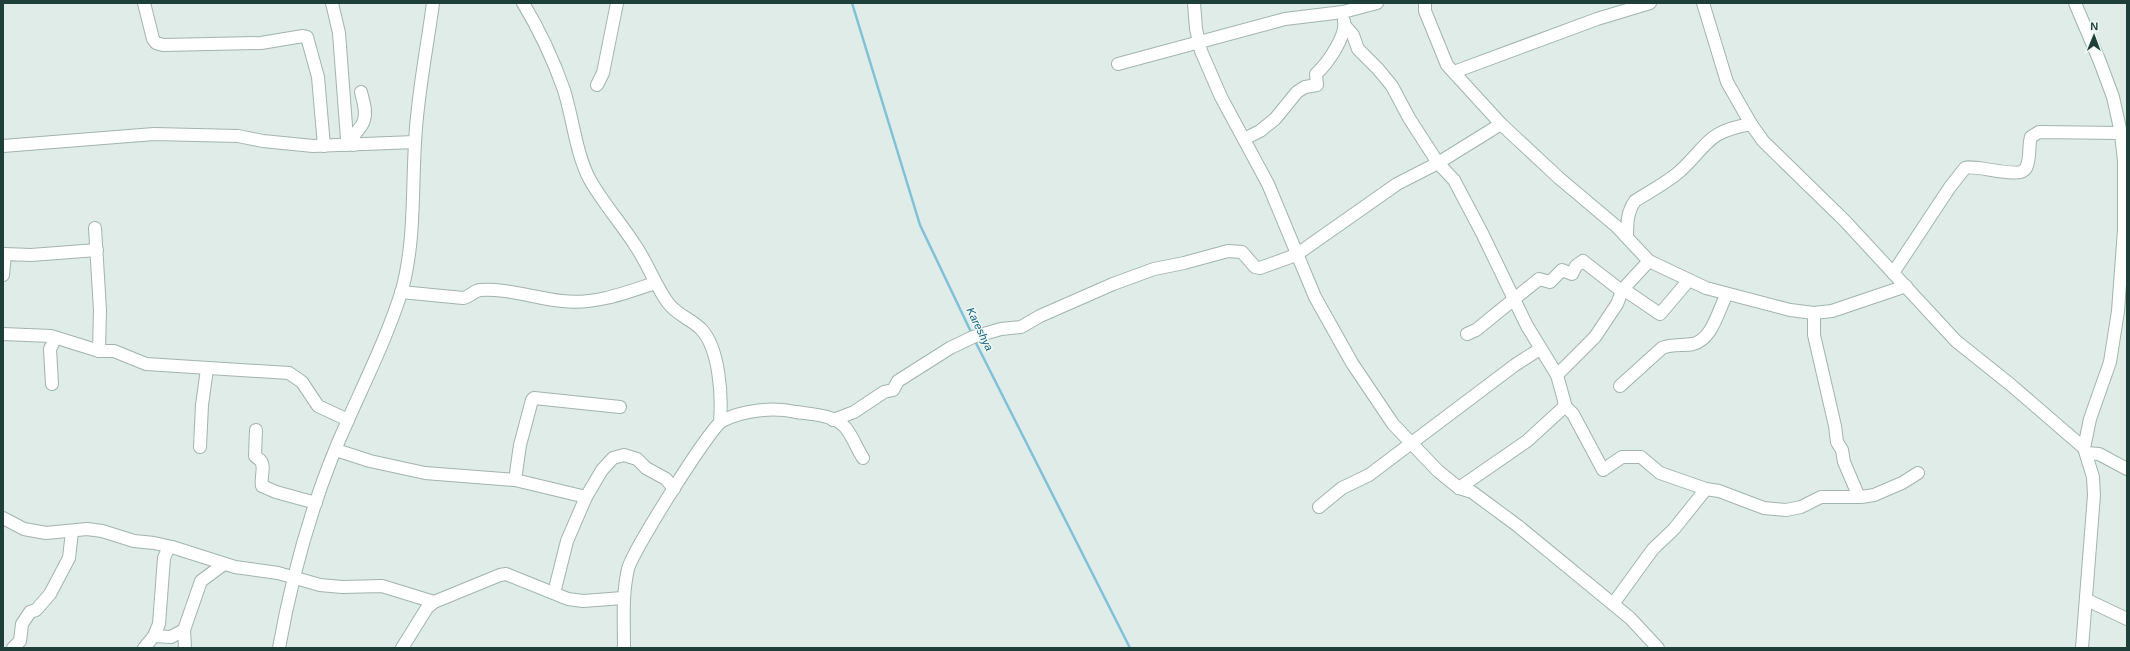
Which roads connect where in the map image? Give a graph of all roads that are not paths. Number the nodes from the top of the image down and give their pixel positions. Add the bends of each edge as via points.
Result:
1 (144, 3) edge
2 (332, 3) edge
3 (433, 3) edge
4 (523, 3) edge
5 (617, 3) edge
6 (1194, 3) edge
7 (1377, 3) edge
8 (1425, 3) edge
9 (1650, 3) edge
10 (1703, 3) edge
11 (2075, 3) edge
12 (1342, 12) junction
13 (1345, 26) junction
14 (1198, 42) junction
15 (1118, 64) dead end
16 (1454, 72) junction
17 (597, 85) dead end
18 (361, 92) dead end
19 (1501, 124) junction
20 (1751, 124) junction
21 (2121, 133) junction
22 (1244, 139) junction
23 (415, 142) junction
24 (349, 145) junction
25 (3, 146) edge
26 (324, 146) junction
27 (1438, 163) junction
28 (95, 228) dead end
29 (1627, 237) junction
30 (97, 250) junction
31 (1296, 254) junction
32 (1649, 262) junction
33 (1893, 273) junction
34 (3, 275) edge
35 (1689, 280) junction
36 (655, 283) junction
37 (1906, 286) junction
38 (1623, 289) junction
39 (401, 292) junction
40 (1727, 294) junction
41 (1513, 300) junction
42 (1814, 313) junction
43 (3, 334) edge
44 (1467, 334) dead end
45 (55, 339) junction
46 (1540, 349) junction
47 (99, 351) junction
48 (207, 369) junction
49 (1557, 374) junction
50 (52, 384) dead end
51 (1620, 386) dead end
52 (1564, 405) junction
53 (620, 406) dead end
54 (348, 420) junction
55 (833, 420) junction
56 (720, 422) junction
57 (256, 430) dead end
58 (1412, 443) junction
59 (200, 447) dead end
60 (336, 450) junction
61 (2085, 450) junction
62 (863, 458) dead end
63 (2127, 469) edge
64 (1918, 473) dead end
65 (515, 480) junction
66 (1459, 488) junction
67 (674, 489) junction
68 (1706, 489) junction
69 (586, 497) junction
70 (1859, 497) junction
71 (316, 503) junction
72 (1319, 507) dead end
73 (3, 518) edge
74 (72, 532) junction
75 (172, 547) junction
76 (224, 564) junction
77 (295, 577) junction
78 (554, 593) junction
79 (623, 598) junction
80 (2087, 600) junction
81 (434, 602) junction
82 (1613, 604) junction
83 (2127, 619) edge
84 (184, 630) junction
85 (154, 636) junction
86 (13, 648) edge
87 (144, 648) edge
88 (185, 648) edge
89 (279, 648) edge
90 (402, 648) edge
91 (624, 648) edge
92 (1658, 648) edge
93 (2082, 648) edge

1 - 26 street via 153,39 163,45 262,43 307,37 318,77
2 - 24 street via 339,33
3 - 23 street
4 - 36 street via 544,40 563,90 589,178 636,247
5 - 17 street via 603,73
6 - 14 street
7 - 12 street
8 - 16 street via 1425,11 1447,65
9 - 16 street via 1597,19
10 - 20 street via 1727,82
11 - 21 street via 2109,86
12 - 13 street
12 - 14 street via 1285,19
13 - 22 street via 1344,35 1328,61 1316,74 1318,85 1305,87 1297,92 1274,119 1260,131
13 - 27 street via 1353,35 1358,49 1392,86
14 - 15 street
14 - 22 street via 1221,97
16 - 19 street
18 - 24 street via 365,111 364,122 354,133
19 - 27 street
19 - 29 street
20 - 29 street via 1718,133 1678,172 1635,201 1628,216
20 - 33 street via 1763,141 1845,221
21 - 33 street via 2039,132 2032,137 2026,168 2022,172 1965,168
21 - 61 street via 2124,161 2124,230 2118,311 2110,362 2090,419
22 - 31 street via 1268,184
23 - 24 street
23 - 39 street via 410,245
24 - 26 street
25 - 26 street via 154,134 238,136 263,141
27 - 31 street via 1397,184
27 - 41 street via 1454,180
28 - 30 street
29 - 32 street
30 - 34 street via 31,255 5,254
30 - 47 street
31 - 55 street via 1260,268 1255,267 1242,252 1228,251 1154,269 1113,284 1021,327 1001,329 950,348 898,381 893,390 884,392 854,412
31 - 58 street via 1315,297 1352,363 1393,424
32 - 35 street
32 - 38 street
33 - 37 street
35 - 38 street via 1660,314
35 - 40 street
36 - 39 street via 616,296 564,302 479,290 463,298
36 - 56 street via 677,314 696,324 708,341 720,384
37 - 42 street via 1832,311
37 - 61 street via 1956,342 2011,385
38 - 41 street via 1619,289 1583,261 1576,266 1572,274 1562,270 1550,282 1539,279
38 - 49 street via 1617,304 1595,337
39 - 54 street via 380,350
40 - 42 street via 1790,310
40 - 51 street via 1709,333 1699,342 1662,348
41 - 44 street via 1476,330
41 - 46 street
42 - 70 street via 1814,335 1837,442
43 - 45 street via 42,335
45 - 47 street
45 - 50 street via 50,350
46 - 49 street
46 - 58 street
47 - 48 street via 114,351 146,364
48 - 54 street via 289,373 302,382 318,406
48 - 59 street
49 - 52 street
52 - 66 street via 1527,441
52 - 68 street via 1573,414 1603,470 1622,458 1641,457 1660,473
53 - 65 street via 534,398 520,445
54 - 60 street
55 - 56 street via 788,410 738,415
55 - 62 street via 845,427
56 - 67 street
57 - 71 street via 255,456 261,460 263,466 260,479 262,486
58 - 66 street via 1438,471
58 - 72 street via 1369,476 1342,488
60 - 65 street via 370,461 426,473
60 - 71 street
61 - 63 street via 2099,454
61 - 80 street via 2093,477 2094,496
64 - 70 street via 1887,490
65 - 69 street
66 - 82 street via 1472,492 1518,526
67 - 69 street via 666,479 646,468 637,459 624,455 613,458 602,470
67 - 79 street via 628,568
68 - 70 street via 1719,491 1764,508 1786,510 1801,507 1821,497
68 - 82 street via 1674,529 1653,549
69 - 78 street via 567,541
71 - 77 street
73 - 74 street via 24,529 46,533
74 - 75 street via 87,529 102,531 134,541
74 - 86 street via 69,558 50,594 36,610 30,612 22,624 20,641
75 - 76 street
75 - 85 street via 168,549 164,558 161,612
76 - 77 street
76 - 84 street via 202,581
77 - 81 street via 320,585 382,586
77 - 89 street
78 - 79 street via 574,600
78 - 81 street via 506,574
79 - 91 street
80 - 83 street
80 - 93 street
81 - 90 street via 427,608
82 - 92 street
84 - 85 street via 171,637
84 - 88 street
85 - 87 street

